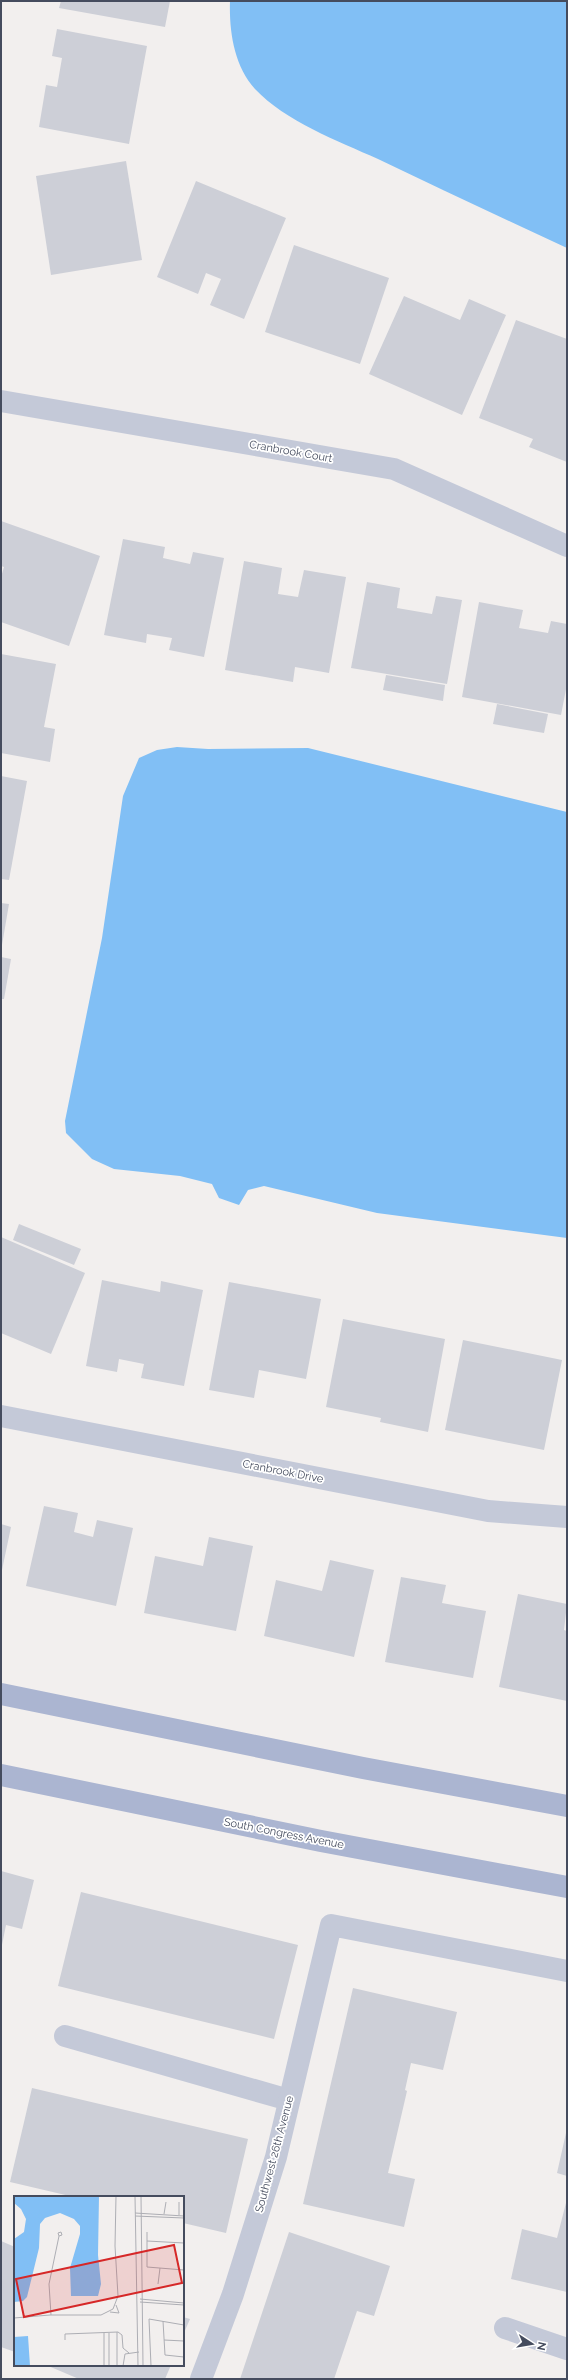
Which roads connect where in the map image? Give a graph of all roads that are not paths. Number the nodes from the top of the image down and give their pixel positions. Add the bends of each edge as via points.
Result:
1 (1, 401) edge
2 (567, 546) edge
3 (1, 1416) edge
4 (567, 1517) edge
5 (1, 1694) edge
6 (1, 1775) edge
7 (567, 1806) edge
8 (567, 1887) edge
9 (567, 1971) edge
10 (65, 2036) dead end
11 (289, 2100) junction
12 (505, 2328) dead end
13 (567, 2349) edge
14 (201, 2379) edge

1 - 2 street, Cranbrook Court via 394,468
3 - 4 street, Cranbrook Drive via 488,1511
5 - 7 main road via 364,1768
6 - 8 main road, South Congress Avenue
9 - 11 street, Southwest 26th Avenue via 331,1925
10 - 11 street
11 - 14 street, Southwest 26th Avenue via 276,2157 233,2294
12 - 13 street

